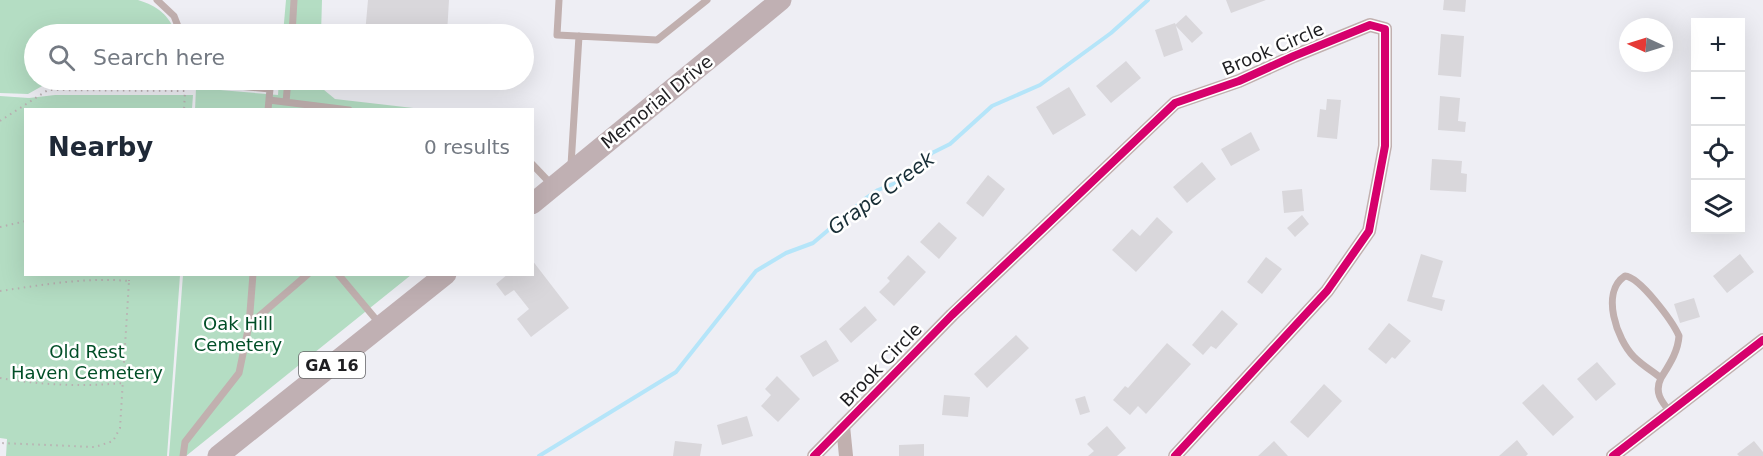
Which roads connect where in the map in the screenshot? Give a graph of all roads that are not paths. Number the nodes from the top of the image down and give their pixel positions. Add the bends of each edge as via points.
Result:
1 (157, 0) edge
2 (294, 0) edge
3 (559, 0) edge
4 (707, 0) edge
5 (780, 0) edge
6 (177, 24) edge
7 (293, 24) edge
8 (579, 36) junction
9 (270, 90) edge
10 (287, 90) edge
11 (269, 100) junction
12 (286, 102) junction
13 (268, 108) edge
14 (333, 108) edge
15 (534, 166) edge
16 (571, 172) junction
17 (553, 187) junction
18 (534, 202) edge
19 (253, 276) edge
20 (306, 276) edge
21 (340, 276) edge
22 (444, 276) edge
23 (249, 325) junction
24 (382, 326) junction
25 (1763, 340) edge
26 (1661, 378) junction
27 (1670, 412) junction
28 (843, 426) junction
29 (183, 456) edge
30 (218, 456) edge
31 (814, 456) edge
32 (846, 456) edge
33 (1175, 456) edge
34 (1613, 456) edge

1 - 6 lane
2 - 7 lane
3 - 8 lane via 557,34
4 - 8 lane via 657,40
5 - 16 main road, Memorial Drive
8 - 16 lane
9 - 11 lane
10 - 12 lane
11 - 12 lane
11 - 13 lane
12 - 14 lane
15 - 17 lane
16 - 17 main road, Memorial Drive
17 - 18 main road, Memorial Drive
19 - 23 lane
20 - 23 lane
21 - 24 lane
22 - 24 main road, GA 16
23 - 29 lane via 239,373 185,442
24 - 30 main road, GA 16
25 - 27 street
26 - 26 lane via 1676,351 1679,336 1638,282 1625,276 1612,294 1611,306 1620,334 1633,357
26 - 27 lane via 1657,389
27 - 34 street
28 - 31 street, Brook Circle
28 - 32 street
28 - 33 street, Brook Circle via 952,315 1175,103 1239,81 1370,26 1385,29 1385,146 1369,231 1327,291

